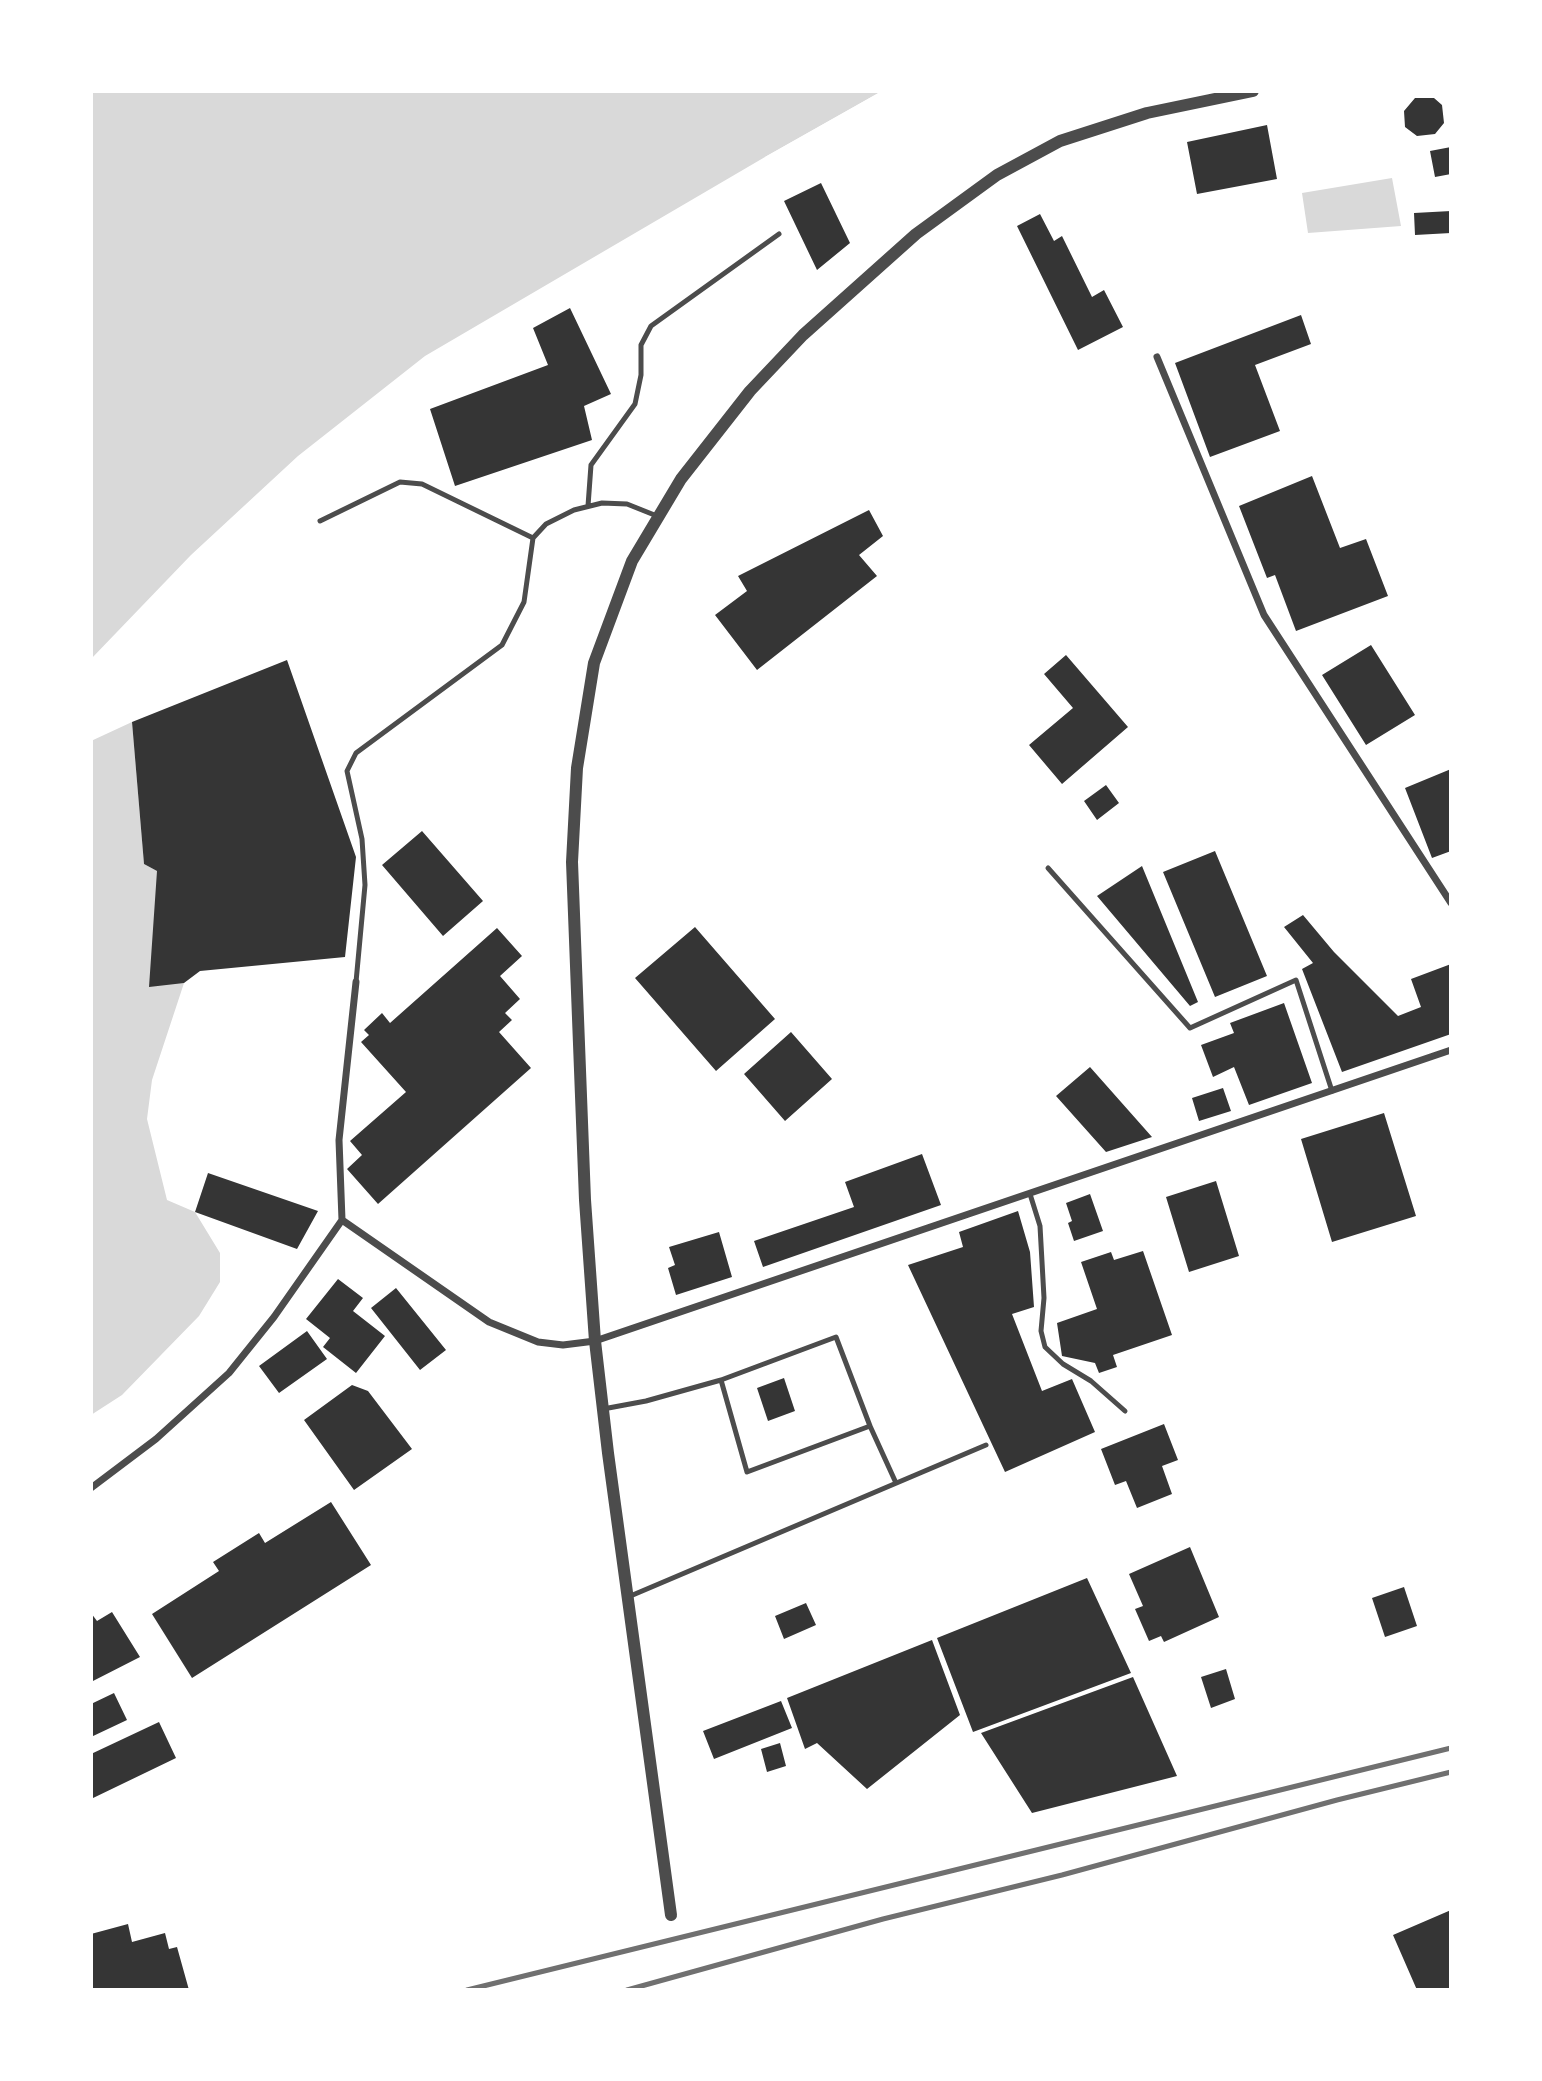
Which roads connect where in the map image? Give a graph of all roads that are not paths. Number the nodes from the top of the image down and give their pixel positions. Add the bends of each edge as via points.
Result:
1 (1253, 91) edge
2 (779, 234) dead end
3 (1157, 357) dead end
4 (589, 506) junction
5 (657, 516) junction
6 (320, 521) dead end
7 (533, 538) junction
8 (1048, 868) dead end
9 (1451, 903) edge
10 (356, 982) joint
11 (1451, 1050) edge
12 (1332, 1091) junction
13 (1030, 1194) junction
14 (342, 1220) junction
15 (595, 1341) junction
16 (721, 1380) junction
17 (603, 1409) junction
18 (1125, 1411) dead end
19 (870, 1426) junction
20 (986, 1445) dead end
21 (896, 1483) junction
22 (91, 1488) edge
23 (628, 1597) junction
24 (671, 1915) dead end

1 - 5 street via 1147,113 1060,141 997,175 916,234 803,335 750,391
2 - 4 lane via 651,326 641,345 635,404 591,465
3 - 9 street via 1264,615
4 - 5 lane via 627,504
4 - 7 lane via 546,524
5 - 15 street via 632,561 594,663 577,768 572,862
6 - 7 lane via 400,482 422,484
7 - 10 lane via 524,602 502,645 356,753 347,771 362,839 365,885
8 - 12 lane via 1190,1028 1296,980
10 - 14 street via 339,1140
11 - 12 street
12 - 13 street
13 - 15 street
13 - 18 lane via 1041,1226 1045,1347
14 - 15 street via 489,1322 538,1342
14 - 22 street via 229,1373 156,1439
15 - 17 street
16 - 17 lane
16 - 19 lane via 836,1338
16 - 19 lane via 747,1472
17 - 23 street
19 - 21 lane
20 - 21 lane
21 - 23 lane
23 - 24 street

